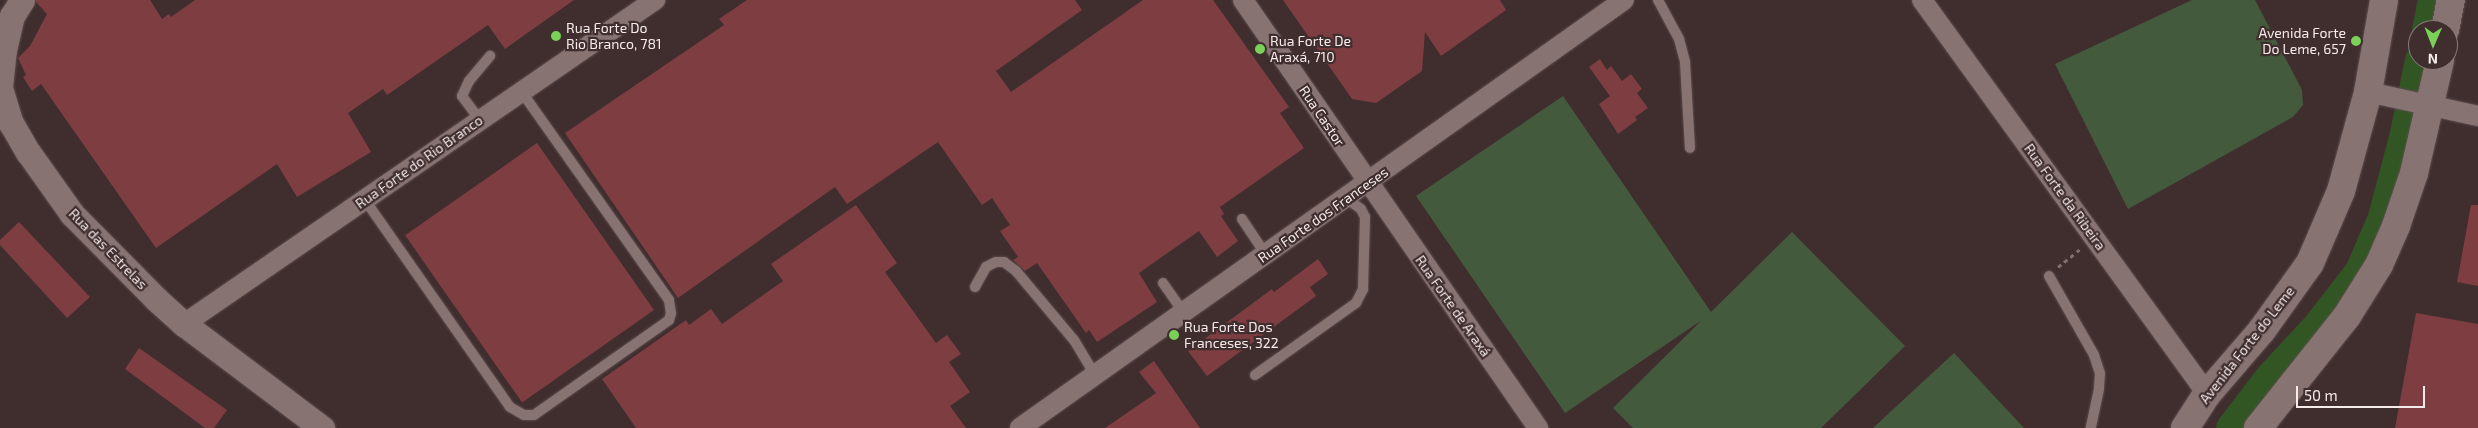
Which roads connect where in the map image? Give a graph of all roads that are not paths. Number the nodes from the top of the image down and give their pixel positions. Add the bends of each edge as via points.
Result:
1 (22, 0) edge
2 (655, 0) edge
3 (1242, 0) edge
4 (1624, 0) edge
5 (1658, 0) edge
6 (1922, 0) edge
7 (2384, 0) edge
8 (2450, 0) edge
9 (2447, 20) edge
10 (490, 56) dead end
11 (2436, 70) edge
12 (0, 88) edge
13 (522, 92) junction
14 (2375, 94) junction
15 (2424, 104) junction
16 (2478, 116) edge
17 (480, 120) junction
18 (1690, 148) dead end
19 (1368, 183) junction
20 (1346, 198) junction
21 (365, 200) junction
22 (1242, 219) dead end
23 (1266, 255) junction
24 (2049, 276) road end
25 (1163, 283) dead end
26 (975, 287) dead end
27 (1184, 313) junction
28 (184, 324) junction
29 (1095, 375) junction
30 (1255, 375) dead end
31 (2207, 394) junction
32 (322, 428) edge
33 (1020, 428) edge
34 (1538, 428) edge
35 (2091, 428) edge
36 (2185, 428) edge
37 (2258, 428) edge

1 - 12 street, Rua das Estrelas via 12,16
2 - 13 street, Rua Forte do Rio Branco
3 - 19 street, Rua Castor
4 - 19 street, Rua Forte dos Franceses
5 - 18 lane via 1678,39 1685,62
6 - 31 street, Rua Forte da Ribeira
7 - 14 main road, Avenida Forte do Leme
8 - 9 main road
10 - 17 lane via 469,81 462,96
11 - 15 main road
12 - 28 street, Rua das Estrelas via 16,130 72,214
13 - 17 street, Rua Forte do Rio Branco
13 - 21 lane via 669,300 671,313 669,320 534,416 524,415 510,407
14 - 15 street
14 - 31 main road, Avenida Forte do Leme via 2341,191 2310,263 2262,330
15 - 16 street
15 - 37 main road via 2414,173 2379,265 2347,316
17 - 21 street, Rua Forte do Rio Branco
19 - 20 street, Rua Forte dos Franceses
19 - 34 street, Rua Forte de Araxá
20 - 23 street, Rua Forte dos Franceses
20 - 30 lane via 1365,216 1363,289 1356,303
21 - 28 street, Rua Forte do Rio Branco
22 - 23 lane
23 - 27 street, Rua Forte dos Franceses
24 - 35 lane via 2094,355 2100,373
25 - 27 lane
26 - 29 lane via 986,267 1004,262 1016,271 1074,340
27 - 29 street, Rua Forte dos Franceses
28 - 32 street, Rua das Estrelas
29 - 33 street, Rua Forte dos Franceses
31 - 36 main road, Avenida Forte do Leme

